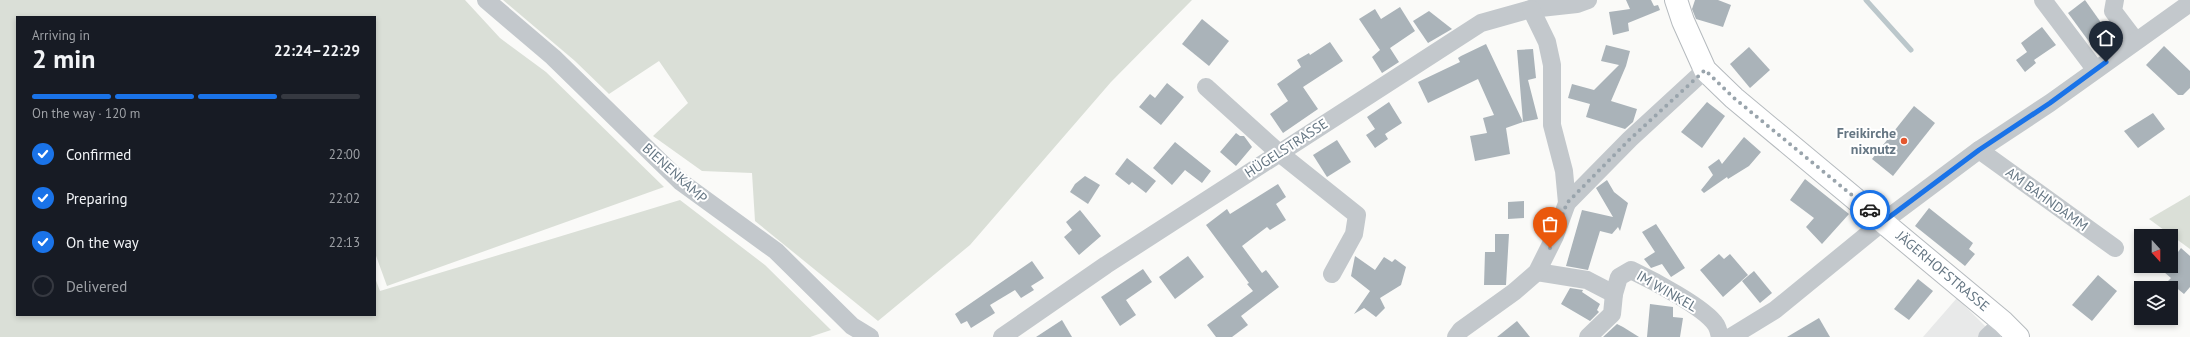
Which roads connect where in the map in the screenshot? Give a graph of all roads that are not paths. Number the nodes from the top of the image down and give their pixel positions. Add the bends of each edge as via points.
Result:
1 (486, 0) edge
2 (1588, 0) edge
3 (1676, 0) edge
4 (2042, 0) edge
5 (2115, 0) edge
6 (2190, 3) edge
7 (1531, 9) junction
8 (2135, 40) junction
9 (2096, 69) junction
10 (1705, 70) junction
11 (1206, 87) dead end
12 (1979, 150) junction
13 (1278, 152) junction
14 (1567, 203) junction
15 (1884, 221) junction
16 (2115, 248) dead end
17 (1537, 272) junction
18 (1332, 274) dead end
19 (1614, 294) junction
20 (2010, 330) edge
21 (870, 337) edge
22 (1002, 337) edge
23 (1456, 337) edge
24 (1588, 337) edge
25 (1720, 337) edge
26 (1731, 337) edge
27 (1987, 337) edge

1 - 21 street, BIENENKAMP via 554,57 681,182 776,251 852,326
2 - 7 street, HÜGELSTRASSE via 1577,4
3 - 10 main road, JÄGERHOFSTRASSE
4 - 9 street
5 - 8 street via 2113,11
6 - 8 street
7 - 13 street, HÜGELSTRASSE via 1481,23
7 - 14 street via 1547,42 1552,65 1552,125 1564,171
8 - 9 street
9 - 12 street
10 - 14 street via 1630,139
10 - 15 main road, JÄGERHOFSTRASSE via 1734,98
11 - 13 street
12 - 15 street
12 - 16 street, AM BAHNDAMM
13 - 18 street via 1357,215 1354,234
13 - 22 street, HÜGELSTRASSE
14 - 17 street via 1555,236
15 - 20 main road, JÄGERHOFSTRASSE
15 - 26 street via 1775,310
17 - 19 street via 1587,280
17 - 23 street
19 - 24 street, IM WINKEL via 1612,314
19 - 25 street, IM WINKEL via 1619,277 1631,270 1701,310 1716,325
20 - 27 street

